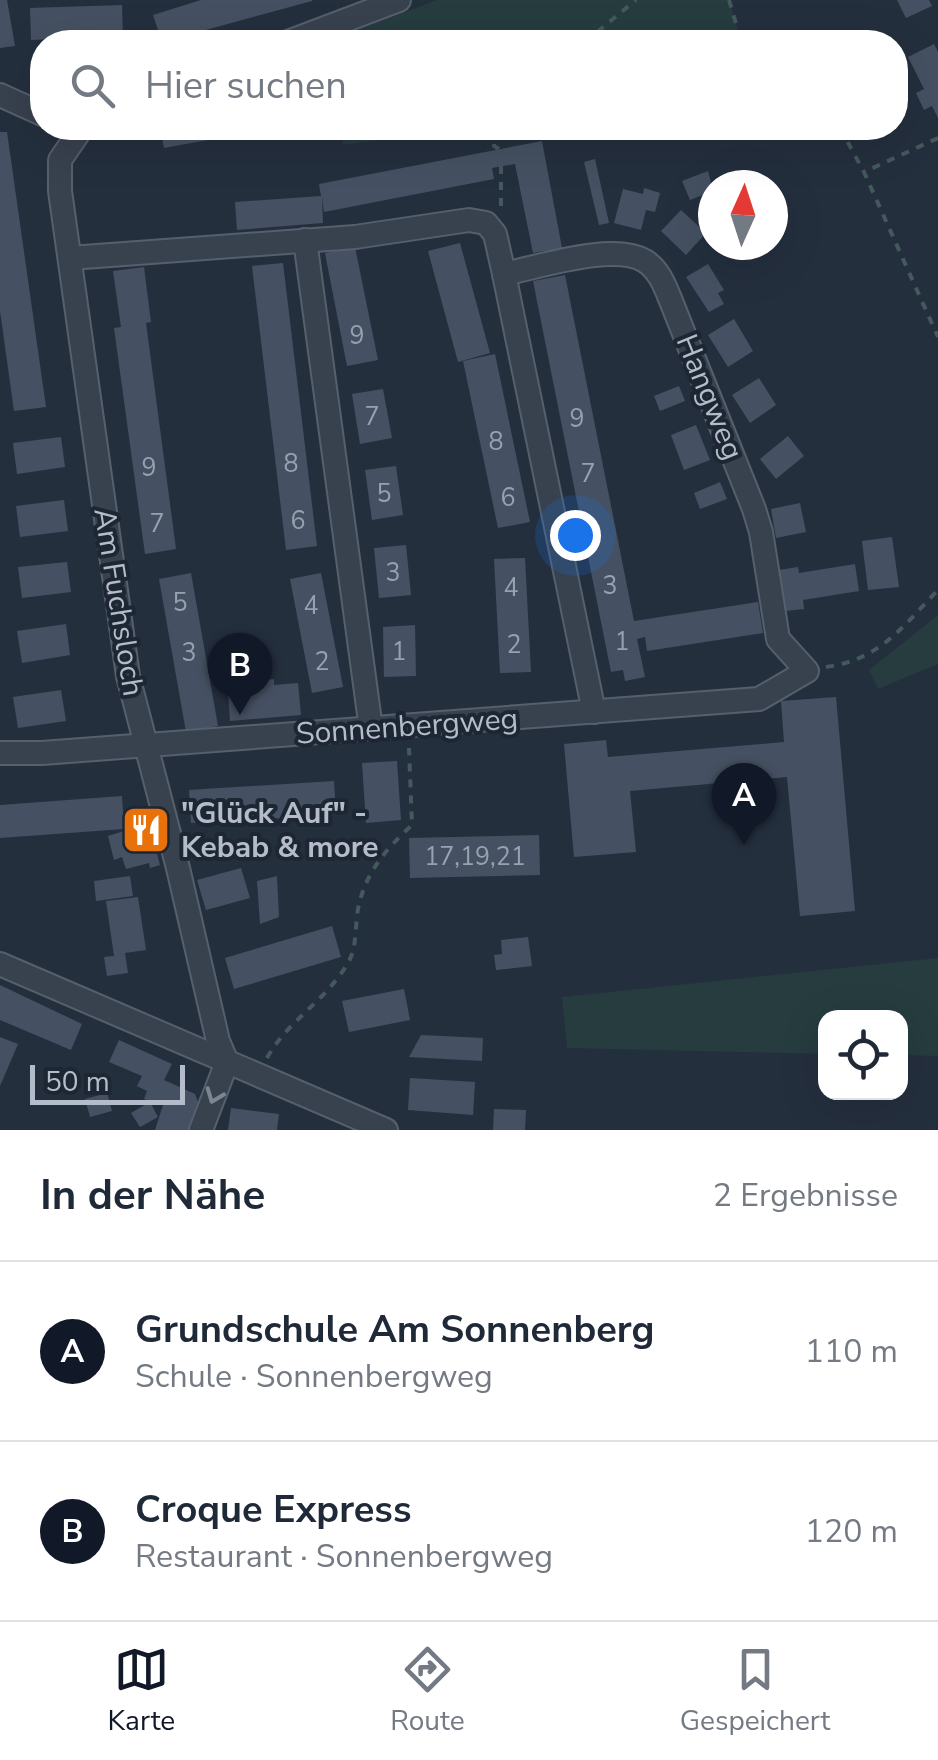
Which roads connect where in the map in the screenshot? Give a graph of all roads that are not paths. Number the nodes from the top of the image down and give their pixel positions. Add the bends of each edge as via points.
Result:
1 (400, 0) edge
2 (320, 30) edge
3 (0, 95) edge
4 (30, 109) edge
5 (69, 140) edge
6 (305, 240) junction
7 (70, 258) junction
8 (504, 274) junction
9 (807, 670) joint
10 (594, 712) junction
11 (371, 729) junction
12 (144, 746) junction
13 (0, 753) edge
14 (0, 964) edge
15 (227, 1062) junction
16 (201, 1130) edge
17 (386, 1130) edge

1 - 2 street
3 - 4 street
5 - 7 street, Am Fuchsloch via 59,176
6 - 7 street
6 - 8 street via 469,220 486,223 495,234
6 - 11 street
7 - 12 street, Am Fuchsloch via 128,676
8 - 9 street, Hangweg via 620,254 655,270 754,509 778,639
8 - 10 street
9 - 10 street, Sonnenbergweg via 759,699
10 - 11 street, Sonnenbergweg
11 - 12 street, Sonnenbergweg
12 - 13 street, Sonnenbergweg
12 - 15 street, Am Fuchsloch
14 - 15 street
15 -> 16 street
15 - 17 street

